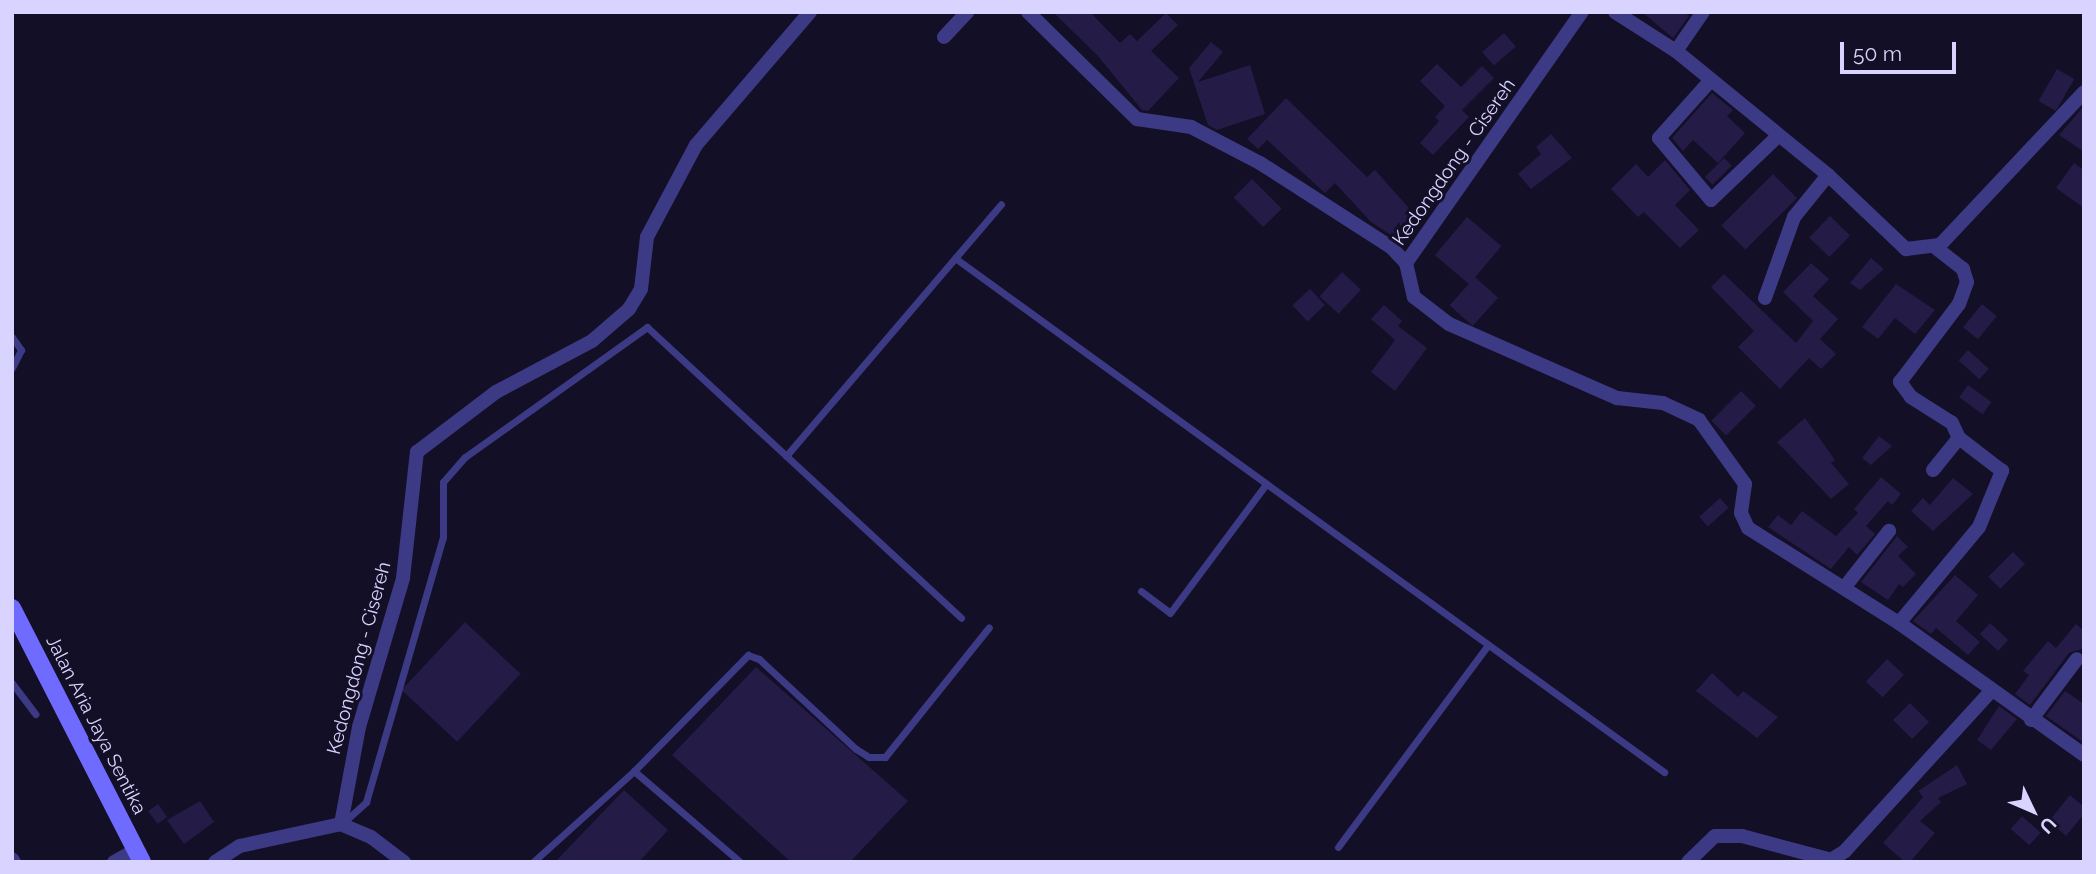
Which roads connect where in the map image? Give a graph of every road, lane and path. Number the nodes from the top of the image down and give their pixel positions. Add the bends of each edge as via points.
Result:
1 (810, 12) edge
2 (967, 12) edge
3 (1028, 12) edge
4 (1582, 12) edge
5 (1615, 12) edge
6 (1703, 12) edge
7 (944, 37) dead end
8 (1676, 51) junction
9 (1711, 80) junction
10 (2084, 92) edge
11 (1778, 136) junction
12 (1828, 175) junction
13 (1001, 204) dead end
14 (1935, 247) junction
15 (955, 258) junction
16 (1406, 263) junction
17 (1765, 298) dead end
18 (12, 337) edge
19 (12, 368) edge
20 (1959, 438) junction
21 (786, 456) junction
22 (1933, 470) dead end
23 (1266, 484) junction
24 (1889, 531) dead end
25 (1844, 589) junction
26 (1141, 591) dead end
27 (12, 608) edge
28 (961, 618) dead end
29 (1899, 623) junction
30 (989, 626) dead end
31 (1488, 645) junction
32 (2077, 659) dead end
33 (12, 683) edge
34 (1990, 692) junction
35 (35, 714) dead end
36 (2031, 720) junction
37 (2084, 755) edge
38 (634, 771) junction
39 (1664, 772) dead end
40 (341, 824) junction
41 (1338, 847) dead end
42 (139, 856) edge
43 (1837, 860) edge
44 (114, 862) edge
45 (215, 862) edge
46 (404, 862) edge
47 (533, 862) edge
48 (740, 862) edge
49 (1688, 862) edge

1 - 40 street, Kedongdong - Cisereh via 696,145 648,237 641,289 629,309 592,341 496,392 417,452 403,578 359,727
2 - 7 street
3 - 16 street, Kedongdong - Cisereh via 1137,119 1191,127 1261,163 1391,247
4 - 16 street, Kedongdong - Cisereh
5 - 8 street
6 - 8 street
8 - 9 street
9 - 11 street
9 - 11 street via 1658,138 1711,200
10 - 14 street
11 - 12 street
12 - 14 street via 1906,249
12 - 17 street via 1794,217
13 - 15 lane
14 - 20 street via 1963,269 1967,282 1959,304 1900,382 1911,397 1952,423
15 - 21 lane
15 - 23 lane
16 - 25 street via 1415,297 1449,324 1616,398 1663,403 1699,420 1745,484 1741,513 1748,528
18 - 19 lane via 21,350
20 - 22 street
20 - 29 street via 2002,471 1990,509
21 - 28 lane
21 - 40 lane via 647,327 465,457 443,482 443,537 366,802
23 - 26 lane via 1170,613
23 - 31 lane
24 - 25 street
25 - 29 street
27 - 42 street, Jalan Aria Jaya Sentika
29 - 34 street
30 - 38 lane via 885,757 869,757 856,748 759,659 748,655
31 - 39 lane
31 - 41 lane
32 - 36 street
33 - 35 lane
34 - 36 street
34 - 43 street
36 - 37 street
38 - 47 lane via 617,781
38 - 48 lane
40 - 45 street via 240,846
40 - 46 street via 371,837
42 - 44 street
43 - 49 street via 1742,836 1715,836

